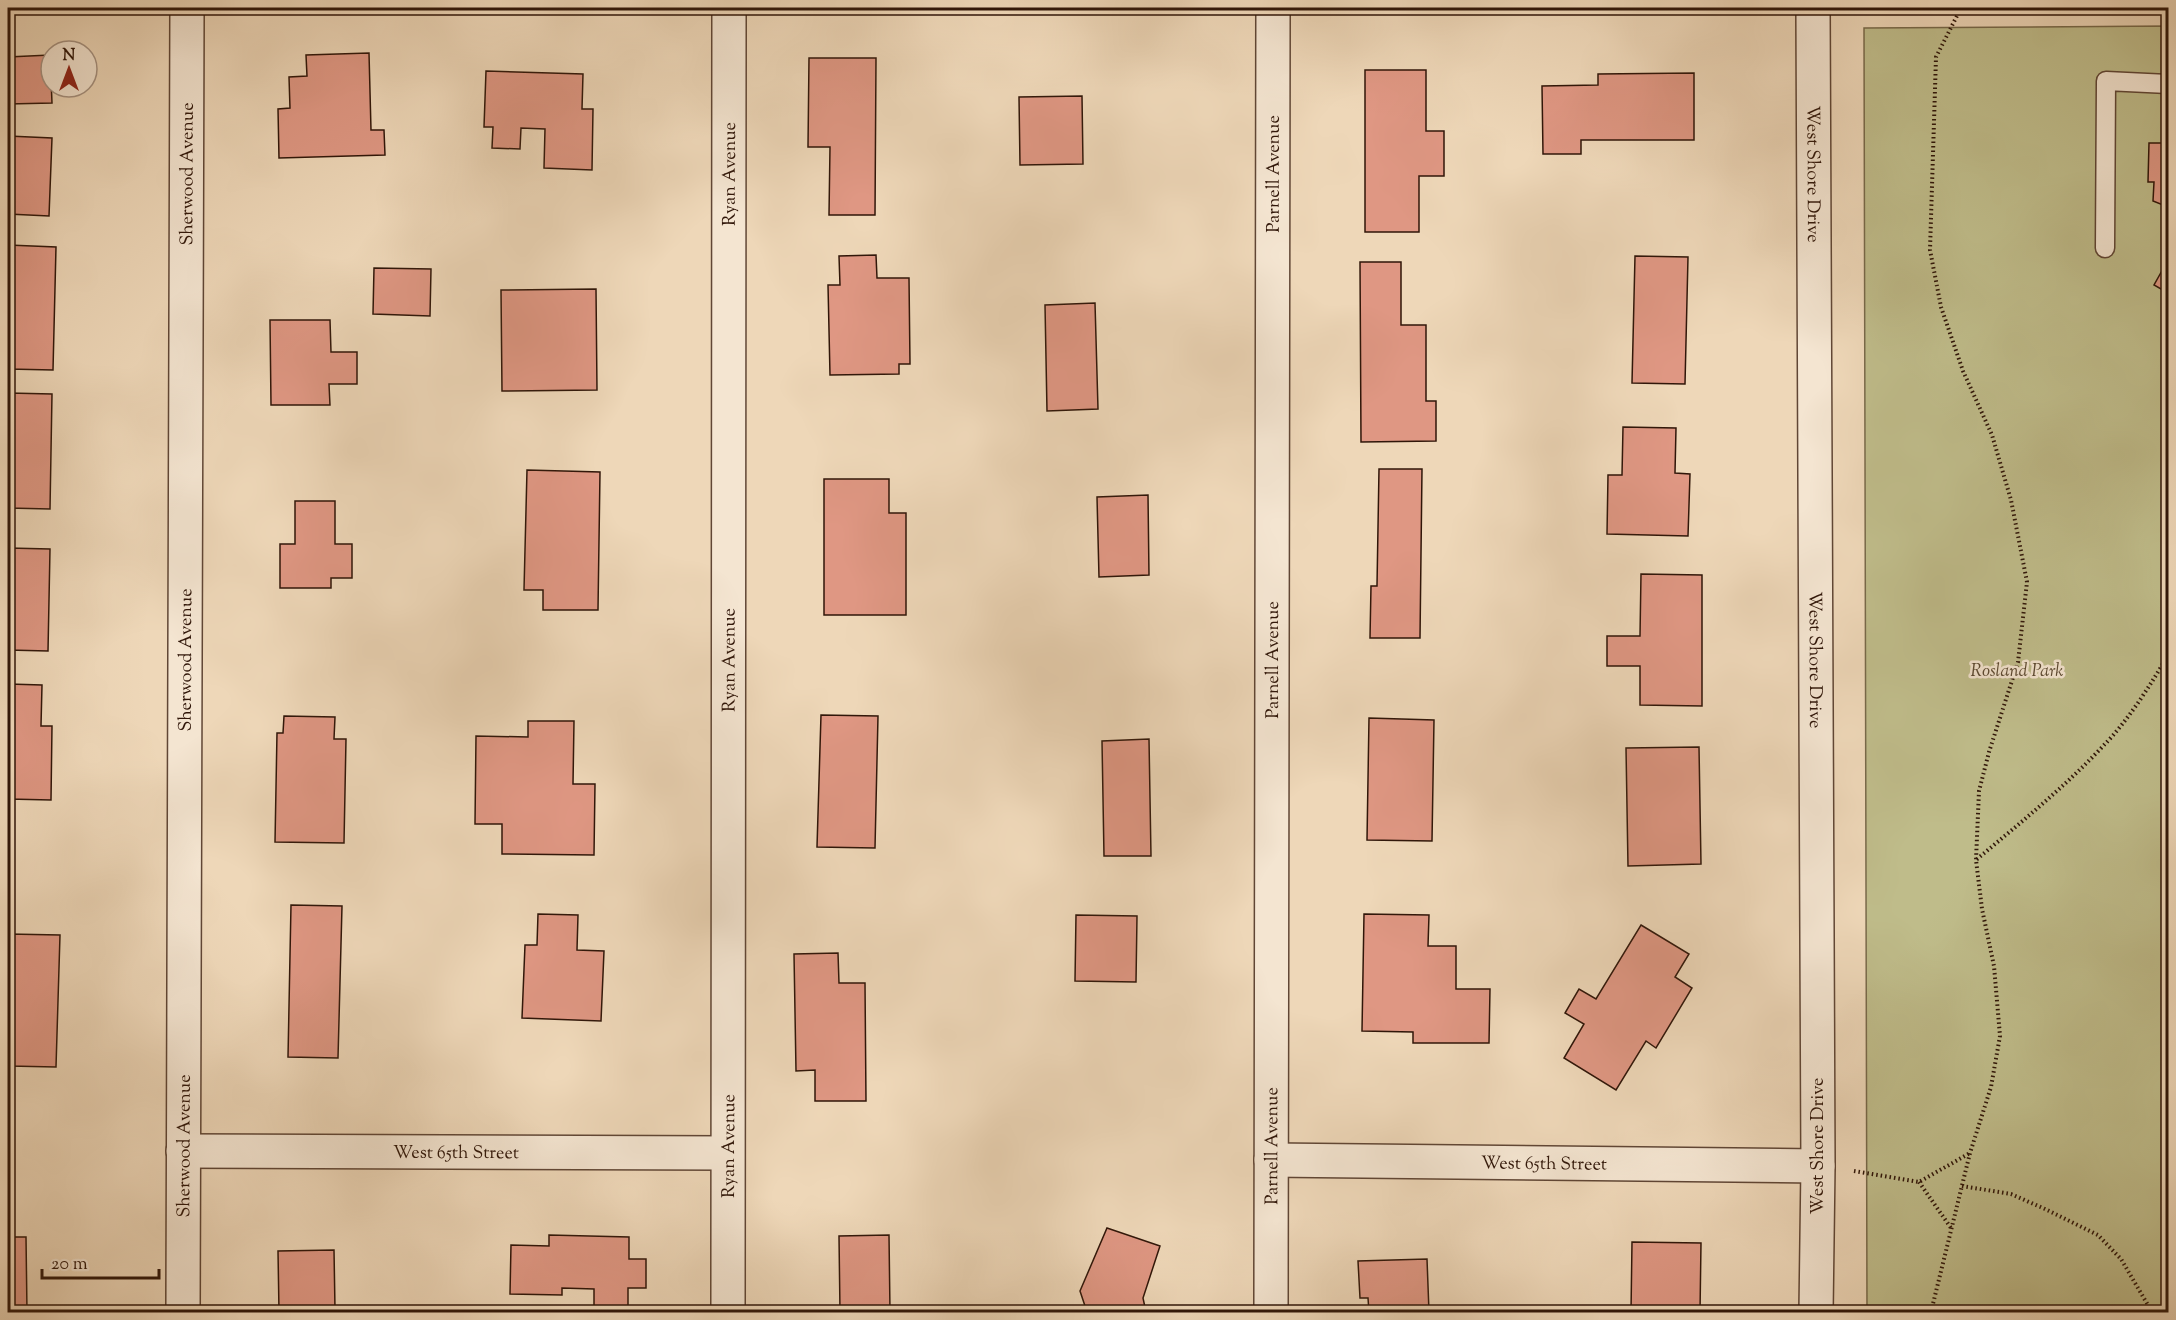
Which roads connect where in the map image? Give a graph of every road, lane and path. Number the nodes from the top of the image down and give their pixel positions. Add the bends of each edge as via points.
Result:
1 (187, 8) edge
2 (729, 8) edge
3 (1274, 8) edge
4 (1813, 8) edge
5 (1961, 8) edge
6 (2169, 84) edge
7 (2104, 248) dead end
8 (2169, 655) edge
9 (1976, 860) junction
10 (183, 1151) junction
11 (727, 1153) junction
12 (1970, 1153) junction
13 (1271, 1160) junction
14 (1818, 1166) junction
15 (1918, 1182) junction
16 (1962, 1186) junction
17 (1951, 1228) junction
18 (183, 1312) edge
19 (728, 1312) edge
20 (1271, 1312) edge
21 (1816, 1312) edge
22 (1931, 1312) edge
23 (2152, 1312) edge

1 - 10 street, Sherwood Avenue
2 - 11 street, Ryan Avenue
3 - 13 street, Parnell Avenue
4 - 14 street, West Shore Drive
5 - 9 path via 1936,57 1930,250 1941,307 1963,371 1992,435 2011,500 2027,582 2018,662 1979,791
6 - 7 lane via 2106,81
8 - 9 path via 2106,744
9 - 12 path via 1994,966 2000,1036 1991,1087
10 - 11 street, West 65th Street
10 - 18 street, Sherwood Avenue
11 - 19 street, Ryan Avenue
12 - 15 path
12 - 16 path
13 - 14 street, West 65th Street
13 - 20 street, Parnell Avenue
14 - 15 path
14 - 21 street, West Shore Drive
15 - 17 path
16 - 17 path
16 - 23 path via 2011,1194 2098,1235 2121,1259
17 - 22 path

